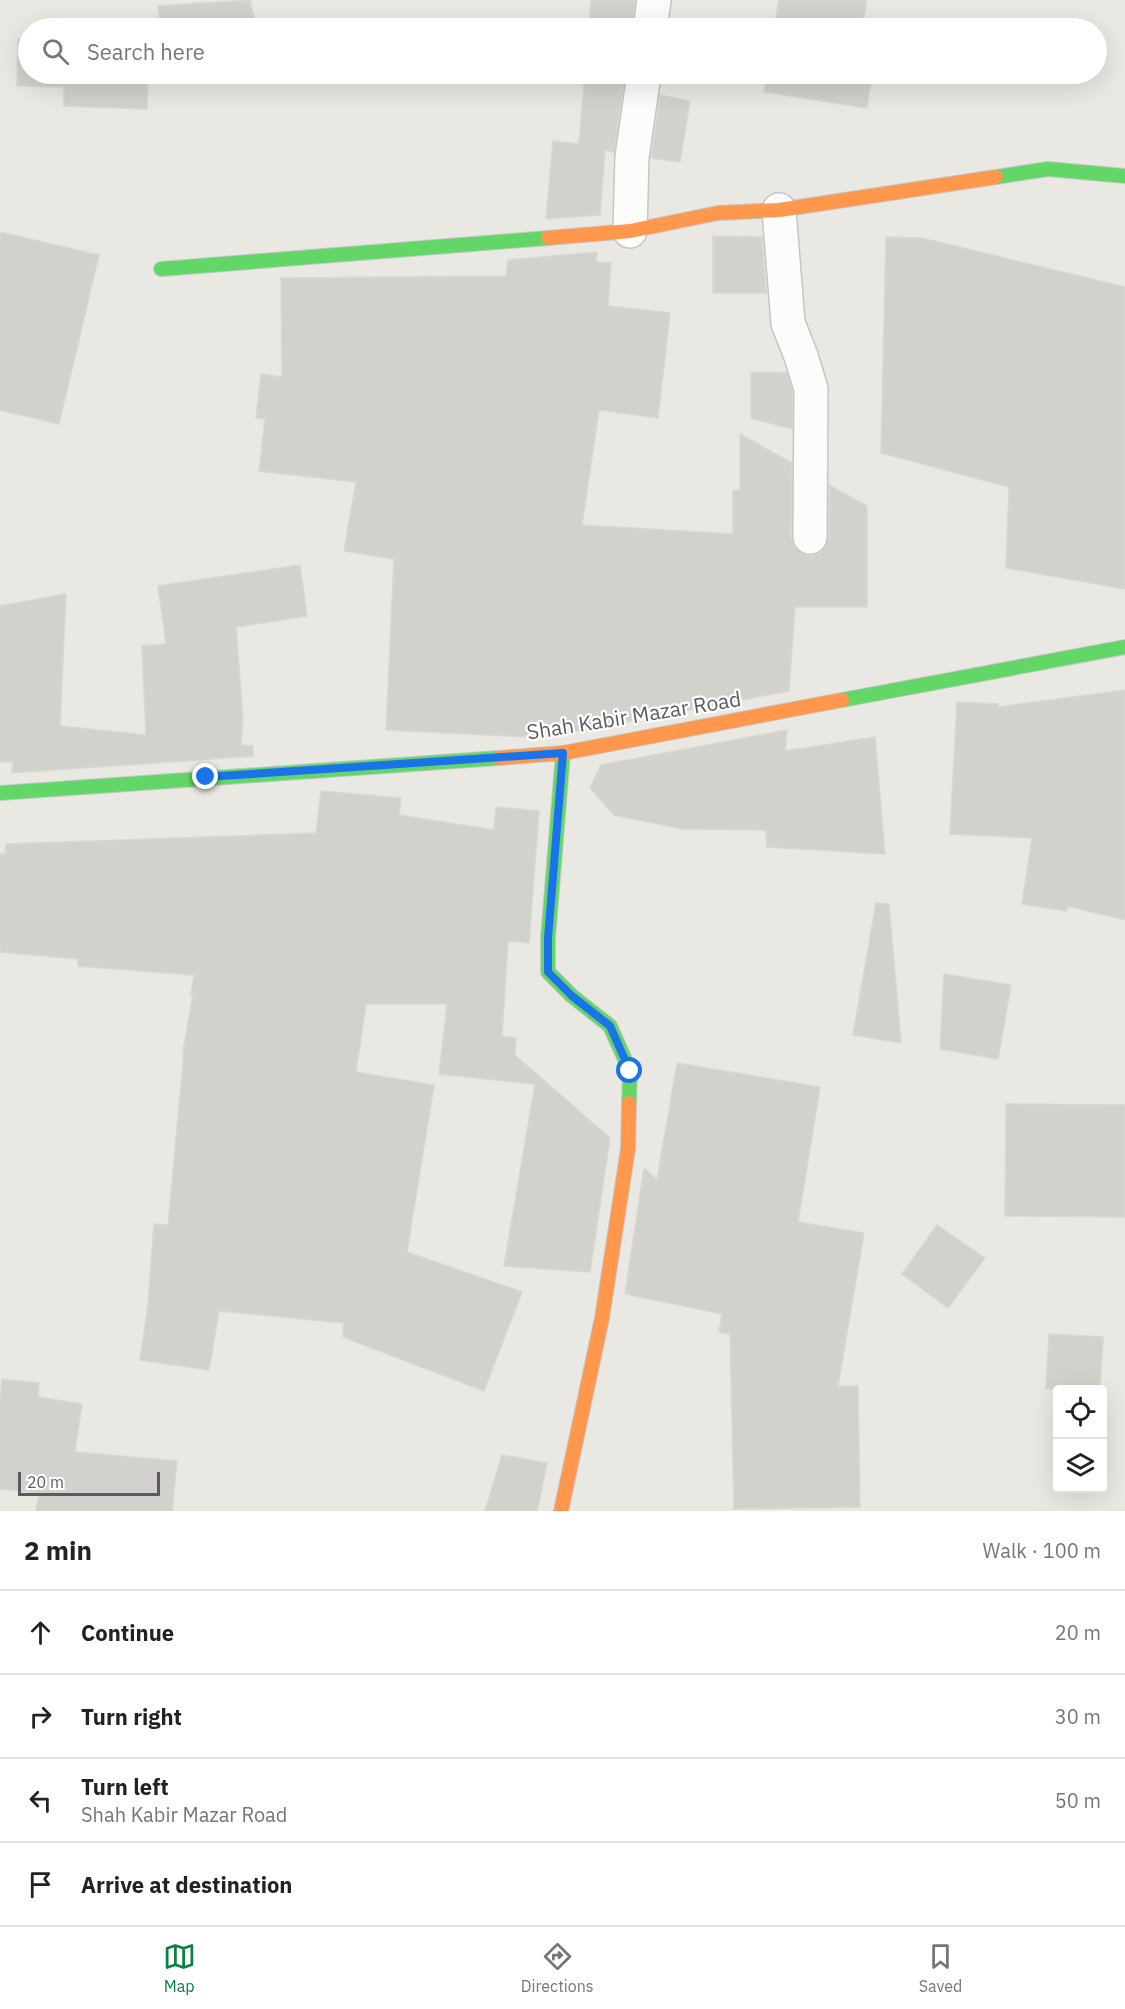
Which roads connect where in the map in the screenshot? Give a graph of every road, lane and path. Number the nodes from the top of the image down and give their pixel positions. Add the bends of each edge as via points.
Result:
1 (654, 0) edge
2 (651, 18) edge
3 (643, 84) edge
4 (1125, 176) edge
5 (779, 210) junction
6 (630, 231) junction
7 (161, 269) dead end
8 (810, 537) dead end
9 (1125, 647) edge
10 (563, 753) junction
11 (0, 793) edge
12 (561, 1511) edge

1 - 2 street
3 - 6 street via 632,157
4 - 5 street via 1048,169
5 - 6 street via 718,213
5 - 8 street via 788,322 811,389
6 - 7 street
9 - 10 street, Shah Kabir Mazar Road
10 - 11 street, Shah Kabir Mazar Road
10 - 12 street via 548,972 610,1026 630,1071 628,1149 602,1318

